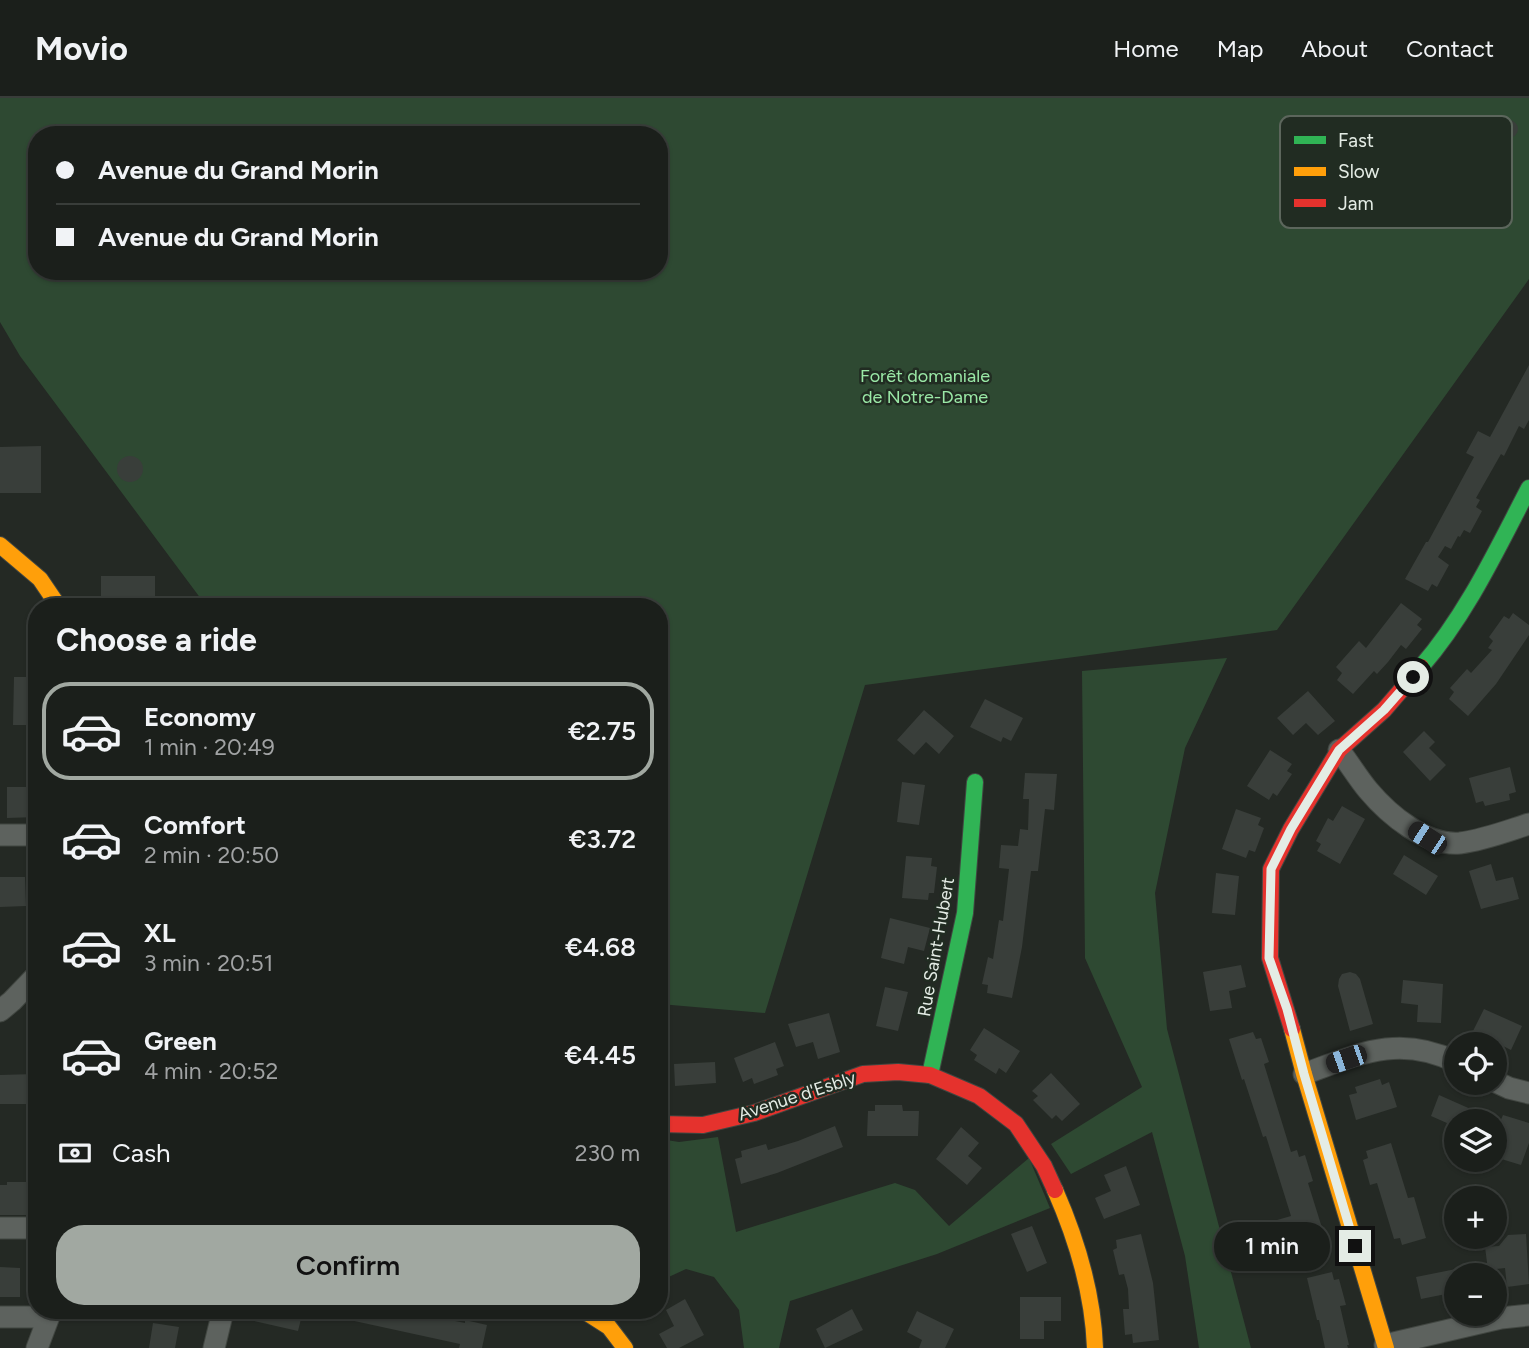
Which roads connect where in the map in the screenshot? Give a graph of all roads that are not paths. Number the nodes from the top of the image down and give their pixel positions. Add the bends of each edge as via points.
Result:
1 (1529, 488) edge
2 (0, 545) edge
3 (53, 598) edge
4 (1339, 750) junction
5 (975, 782) dead end
6 (1529, 824) edge
7 (0, 835) edge
8 (28, 835) edge
9 (28, 984) edge
10 (0, 1011) edge
11 (1444, 1056) edge
12 (1304, 1074) junction
13 (930, 1075) junction
14 (1507, 1088) edge
15 (1529, 1093) edge
16 (668, 1124) edge
17 (0, 1228) edge
18 (28, 1228) edge
19 (28, 1315) edge
20 (1529, 1315) edge
21 (0, 1317) edge
22 (48, 1319) edge
23 (221, 1319) edge
24 (596, 1319) edge
25 (1385, 1347) edge
26 (37, 1348) edge
27 (214, 1348) edge
28 (625, 1348) edge
29 (1095, 1348) edge

1 - 4 street via 1441,644 1384,710
2 - 3 street via 40,579
4 - 6 street via 1369,791 1400,821 1427,838 1458,843
4 - 12 street via 1271,869 1269,958
5 - 13 street, Rue Saint-Hubert via 965,913
7 - 8 street
9 - 10 street
11 - 12 street via 1414,1048 1367,1051
12 - 25 street
13 - 16 street, Avenue d'Esbly via 863,1074 754,1113 703,1125
13 - 29 street, Avenue d'Esbly via 979,1096 1016,1124 1044,1166 1083,1266
14 - 15 street
17 - 18 street
19 - 21 street
20 - 25 street
22 - 26 street
23 - 27 street
24 - 28 street

